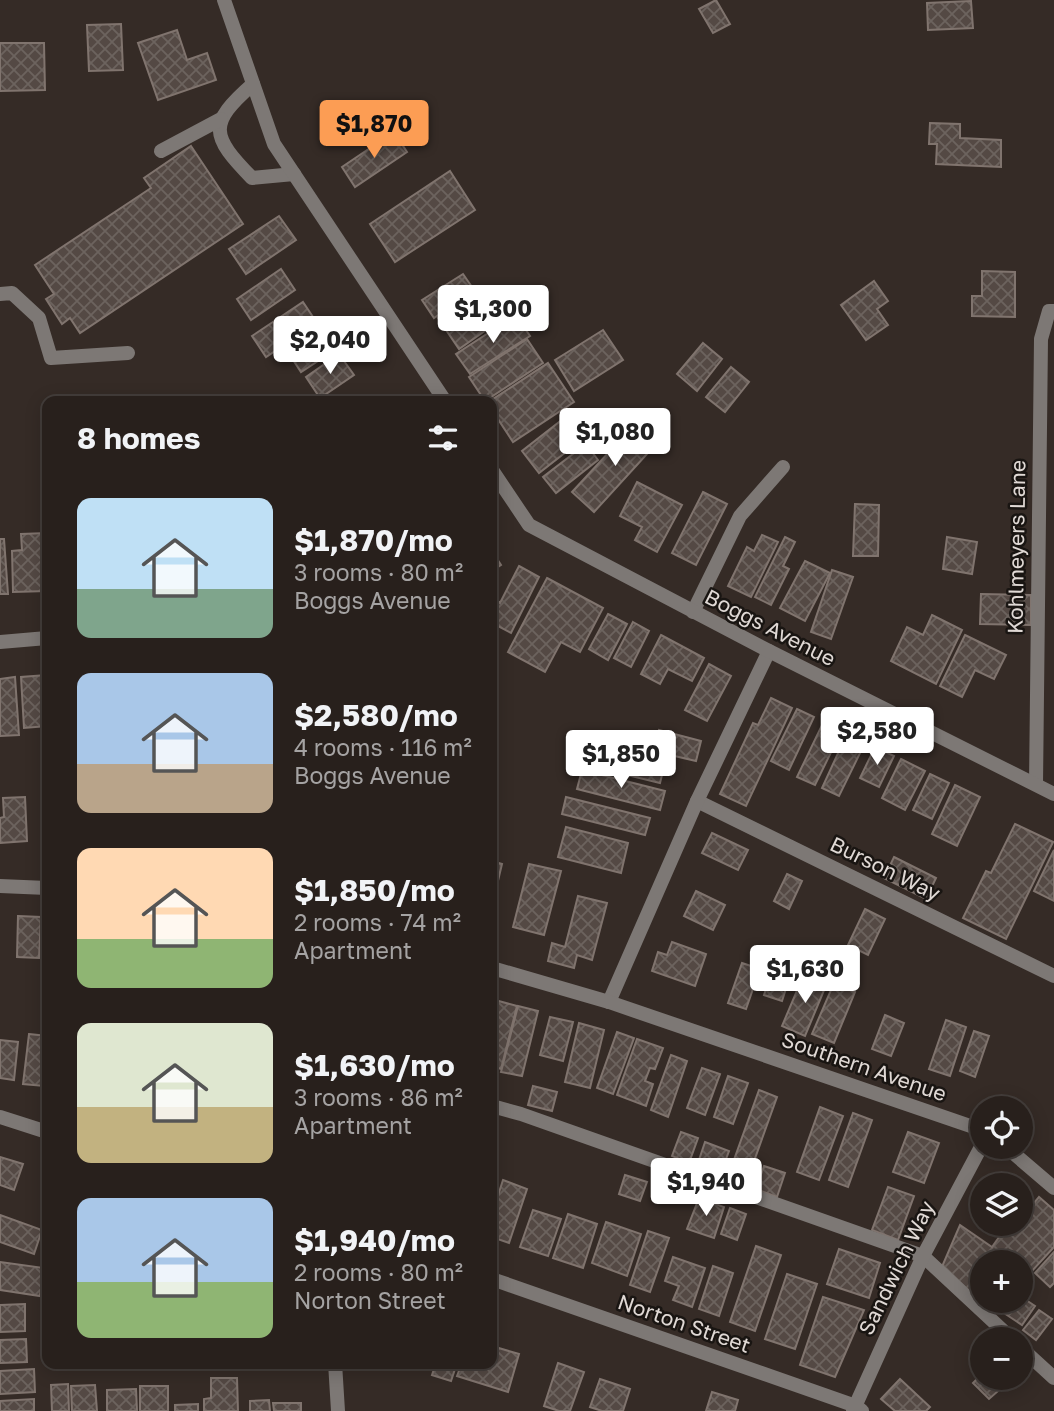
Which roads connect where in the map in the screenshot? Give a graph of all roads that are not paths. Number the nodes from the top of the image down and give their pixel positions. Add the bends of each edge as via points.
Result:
1 (224, 0) edge
2 (253, 84) junction
3 (221, 119) junction
4 (161, 151) dead end
5 (294, 174) junction
6 (0, 294) edge
7 (1051, 311) edge
8 (128, 353) dead end
9 (442, 396) edge
10 (783, 467) dead end
11 (497, 477) edge
12 (693, 612) junction
13 (42, 638) edge
14 (0, 642) edge
15 (769, 651) junction
16 (1036, 784) junction
17 (1054, 793) edge
18 (697, 800) junction
19 (0, 887) edge
20 (42, 888) edge
21 (497, 969) edge
22 (1054, 976) edge
23 (610, 1002) junction
24 (497, 1108) edge
25 (0, 1117) edge
26 (970, 1126) edge
27 (42, 1130) edge
28 (975, 1159) edge
29 (1020, 1159) edge
30 (1054, 1188) edge
31 (923, 1256) junction
32 (497, 1281) edge
33 (999, 1327) edge
34 (1033, 1359) edge
35 (335, 1369) edge
36 (1054, 1378) edge
37 (857, 1409) edge
38 (338, 1411) edge

1 - 2 street
2 - 3 street via 229,105
2 - 5 street via 274,144
3 - 4 street
3 - 5 street via 220,138 226,152 252,178
5 - 9 street
6 - 8 street via 12,293 39,318 51,358
7 - 16 street, Kohlmeyers Lane via 1041,339
10 - 12 street via 740,516
11 - 12 street, Boggs Avenue via 529,525
12 - 15 street, Boggs Avenue
13 - 14 street
15 - 16 street, Boggs Avenue
15 - 18 street
16 - 17 street, Boggs Avenue
18 - 22 street, Burson Way
18 - 23 street
19 - 20 street
21 - 23 street, Southern Avenue
23 - 26 street, Southern Avenue
24 - 31 street
25 - 27 street
28 - 31 street, Sandwich Way
29 - 30 street
31 - 33 street
31 - 37 street, Sandwich Way
32 - 37 street, Norton Street
34 - 36 street
35 - 38 street

